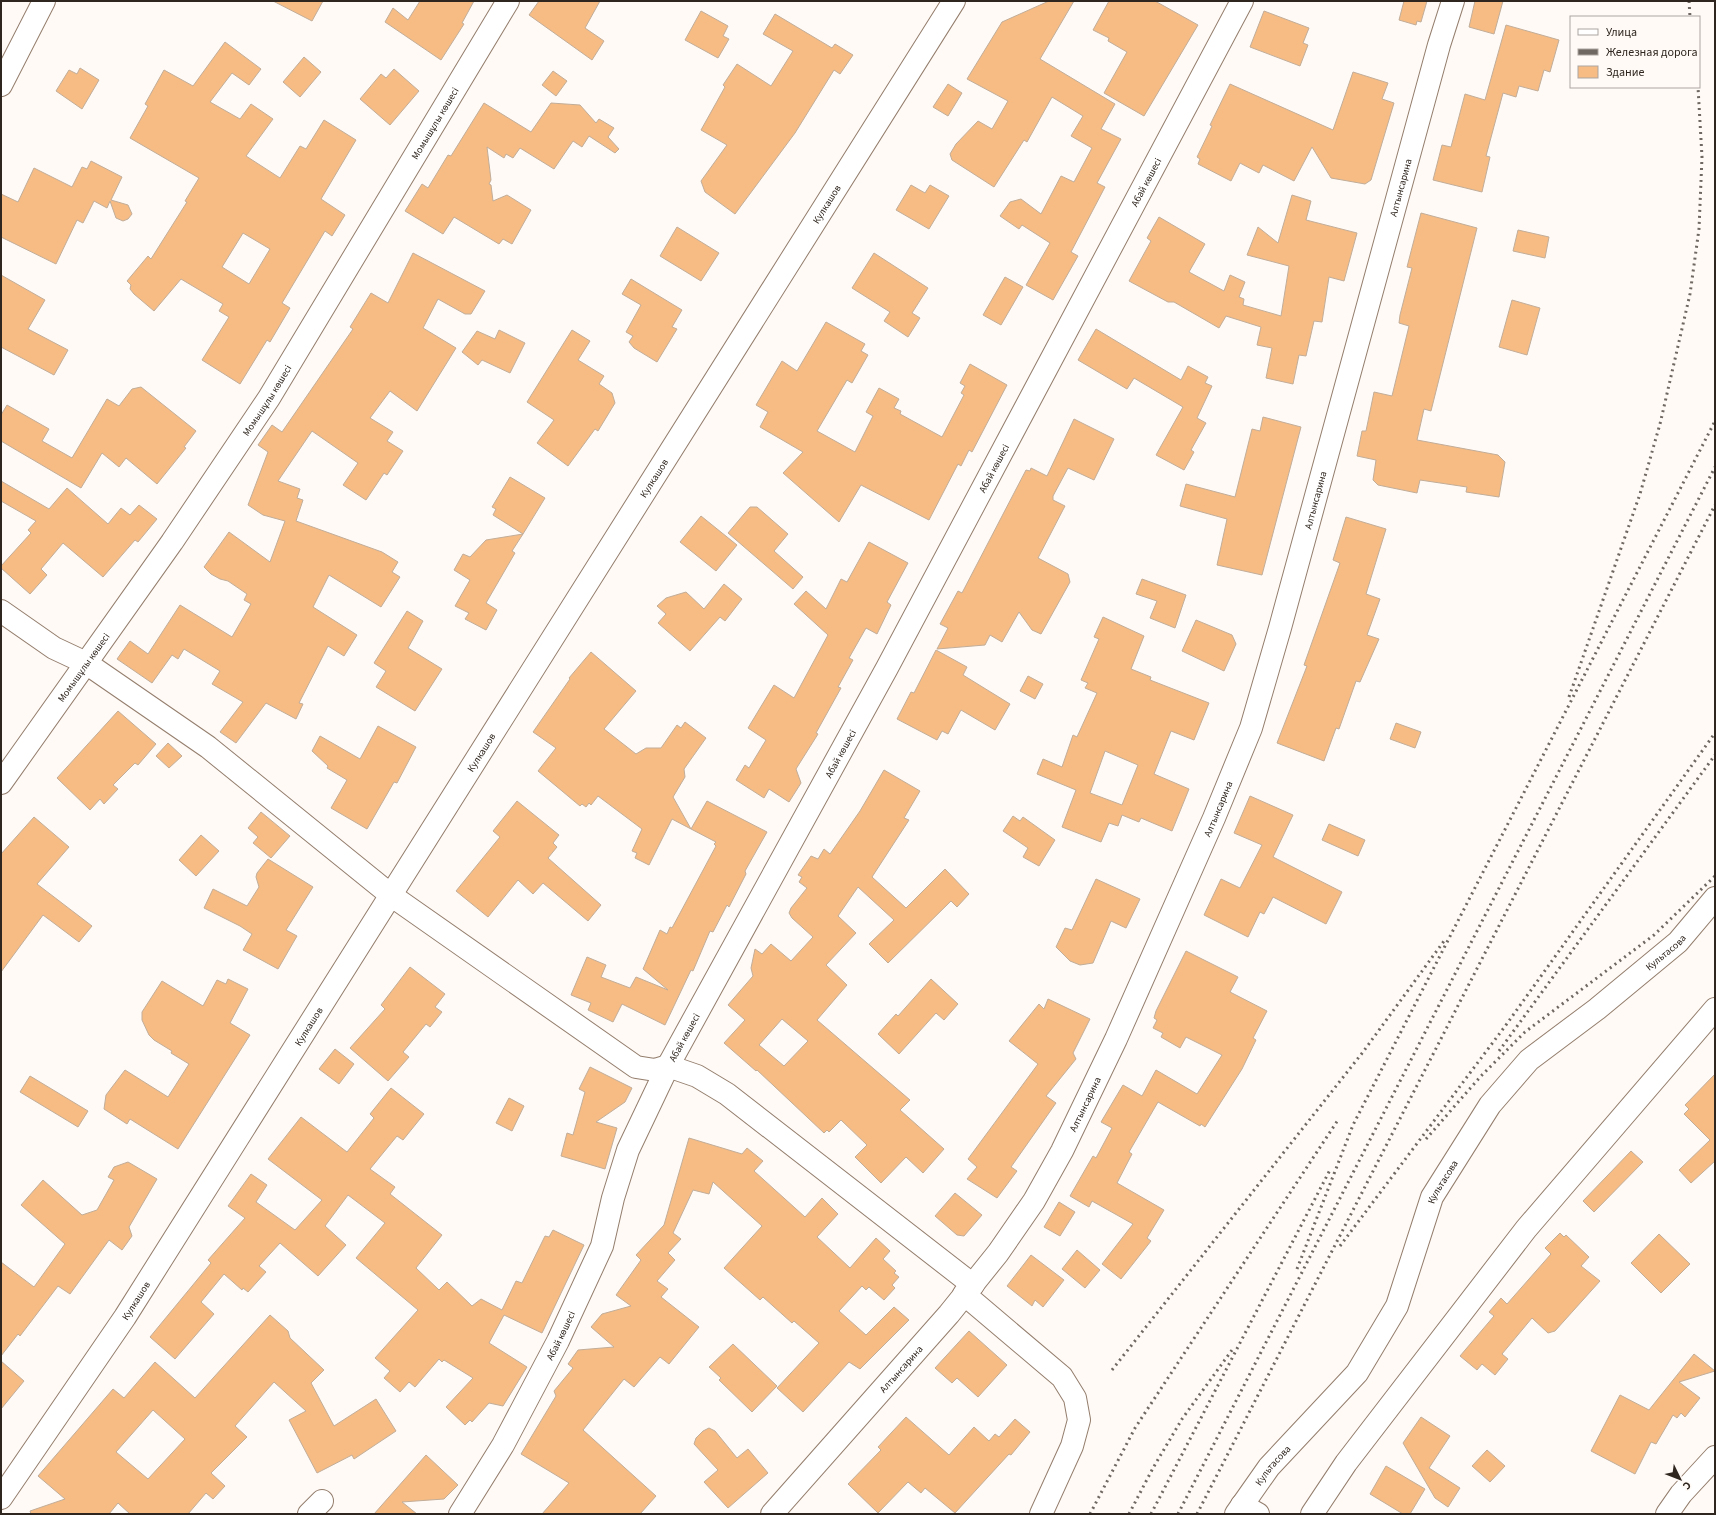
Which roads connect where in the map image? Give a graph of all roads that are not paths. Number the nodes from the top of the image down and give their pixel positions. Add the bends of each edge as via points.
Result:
1 (44, 1) edge
2 (508, 1) edge
3 (954, 1) edge
4 (1242, 1) edge
5 (1452, 1) edge
6 (1, 85) edge
7 (1, 611) edge
8 (86, 663) junction
9 (1, 783) edge
10 (392, 896) junction
11 (1715, 898) edge
12 (1715, 1009) edge
13 (668, 1066) junction
14 (969, 1289) junction
15 (1715, 1457) edge
16 (1, 1498) edge
17 (1246, 1511) edge
18 (460, 1514) edge
19 (772, 1514) edge
20 (1041, 1514) edge
21 (1312, 1514) edge
22 (1667, 1514) edge

1 - 6 street
2 - 8 street, Момышұлы көшесі via 269,398 172,542
3 - 10 street, Кулкашов
4 - 13 street, Абай көшесі via 883,675
5 - 14 street, Алтынсарина via 1251,728 1132,1004 1062,1151 1034,1201
7 - 8 street via 54,648
8 - 9 street, Момышұлы көшесі
8 - 10 street via 208,746
10 - 13 street via 636,1067 655,1070
10 - 16 street, Кулкашов via 125,1317
11 - 17 street, Культасова via 1678,942 1597,1009 1529,1060 1490,1105 1432,1197 1397,1306 1357,1373 1269,1467
12 - 21 street via 1526,1229 1346,1462
13 - 14 street via 697,1076 727,1094
13 - 18 street, Абай көшесі via 628,1150 602,1246 558,1342 503,1445
14 - 19 street, Алтынсарина
14 - 20 street via 1062,1377 1075,1398 1079,1420 1072,1446
15 - 22 street via 1681,1494

